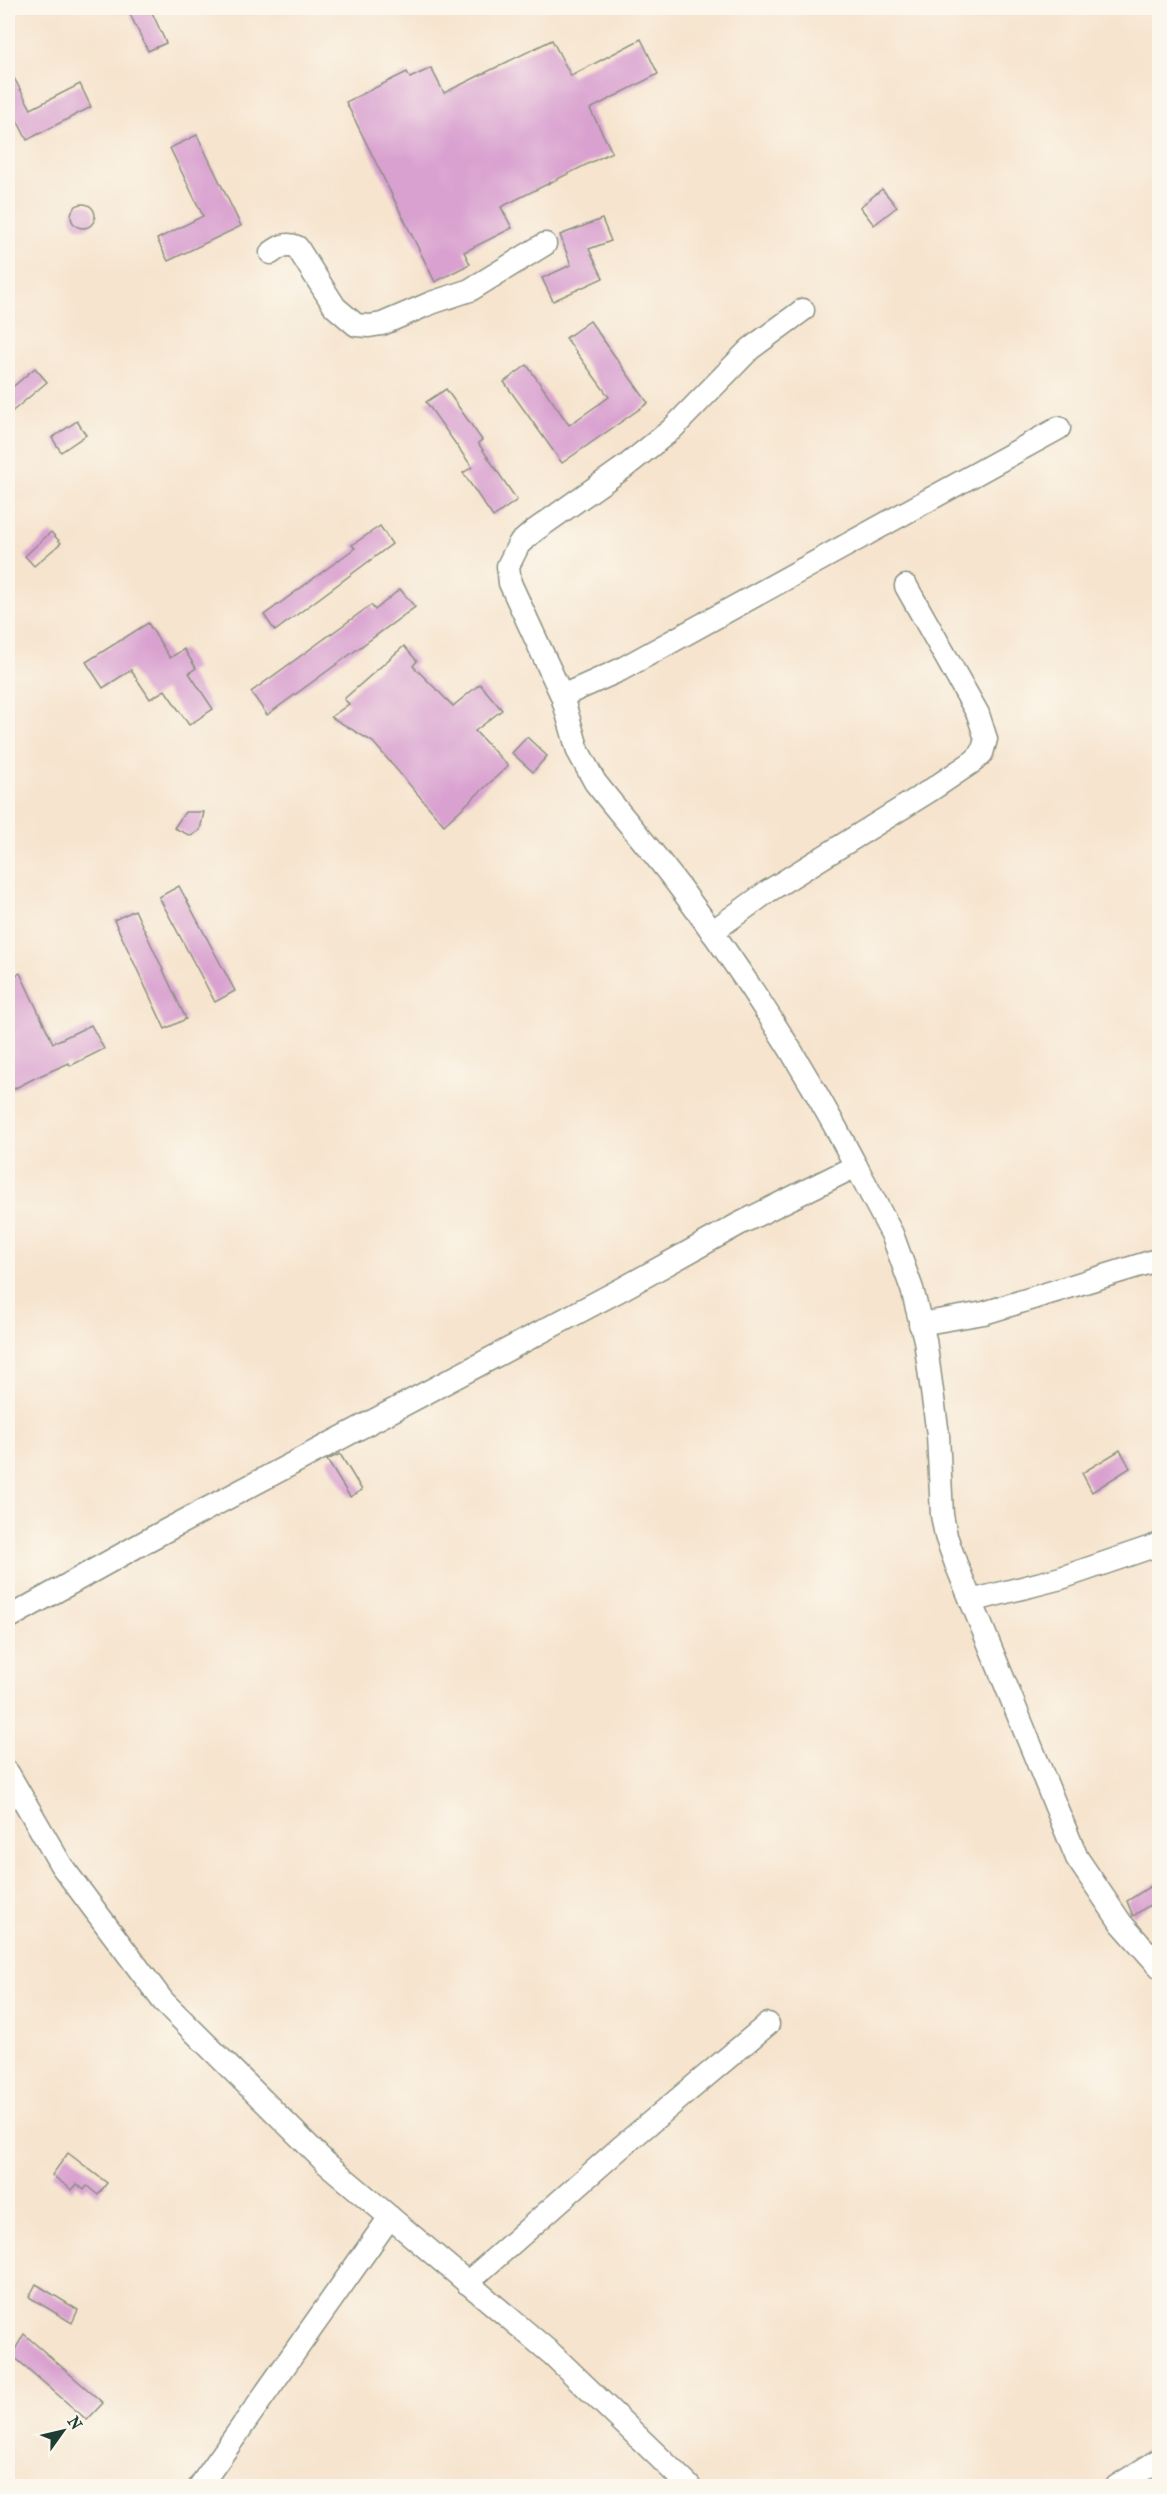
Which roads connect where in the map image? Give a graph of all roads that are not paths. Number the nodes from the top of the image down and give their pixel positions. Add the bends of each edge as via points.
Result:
1 (545, 244) dead end
2 (271, 253) dead end
3 (803, 310) dead end
4 (1059, 428) dead end
5 (906, 586) dead end
6 (561, 696) junction
7 (712, 932) junction
8 (855, 1166) junction
9 (1160, 1259) edge
10 (920, 1324) junction
11 (1160, 1544) edge
12 (972, 1601) junction
13 (8, 1617) edge
14 (8, 1773) edge
15 (1160, 1967) edge
16 (768, 2024) dead end
17 (390, 2217) junction
18 (467, 2283) junction
19 (1160, 2459) edge
20 (200, 2487) edge
21 (689, 2487) edge
22 (1117, 2487) edge

1 - 2 street via 470,290 369,326 356,325 335,307 297,247 281,245
3 - 6 street via 750,349 671,430 534,531 515,550 508,566 510,583
4 - 6 street via 620,670
5 - 7 street via 978,714 986,739 982,753
6 - 7 street via 578,751 595,782
7 - 8 street via 802,1068
8 - 10 street via 892,1234
8 - 13 street via 739,1224
9 - 10 street via 984,1313
10 - 12 street via 932,1380 942,1515 946,1536
11 - 12 street via 1061,1578
12 - 15 street via 1077,1858 1121,1923
14 - 17 street via 61,1865 163,2001 326,2163
16 - 18 street
17 - 18 street
17 - 20 street
18 - 21 street via 553,2355
19 - 22 street

